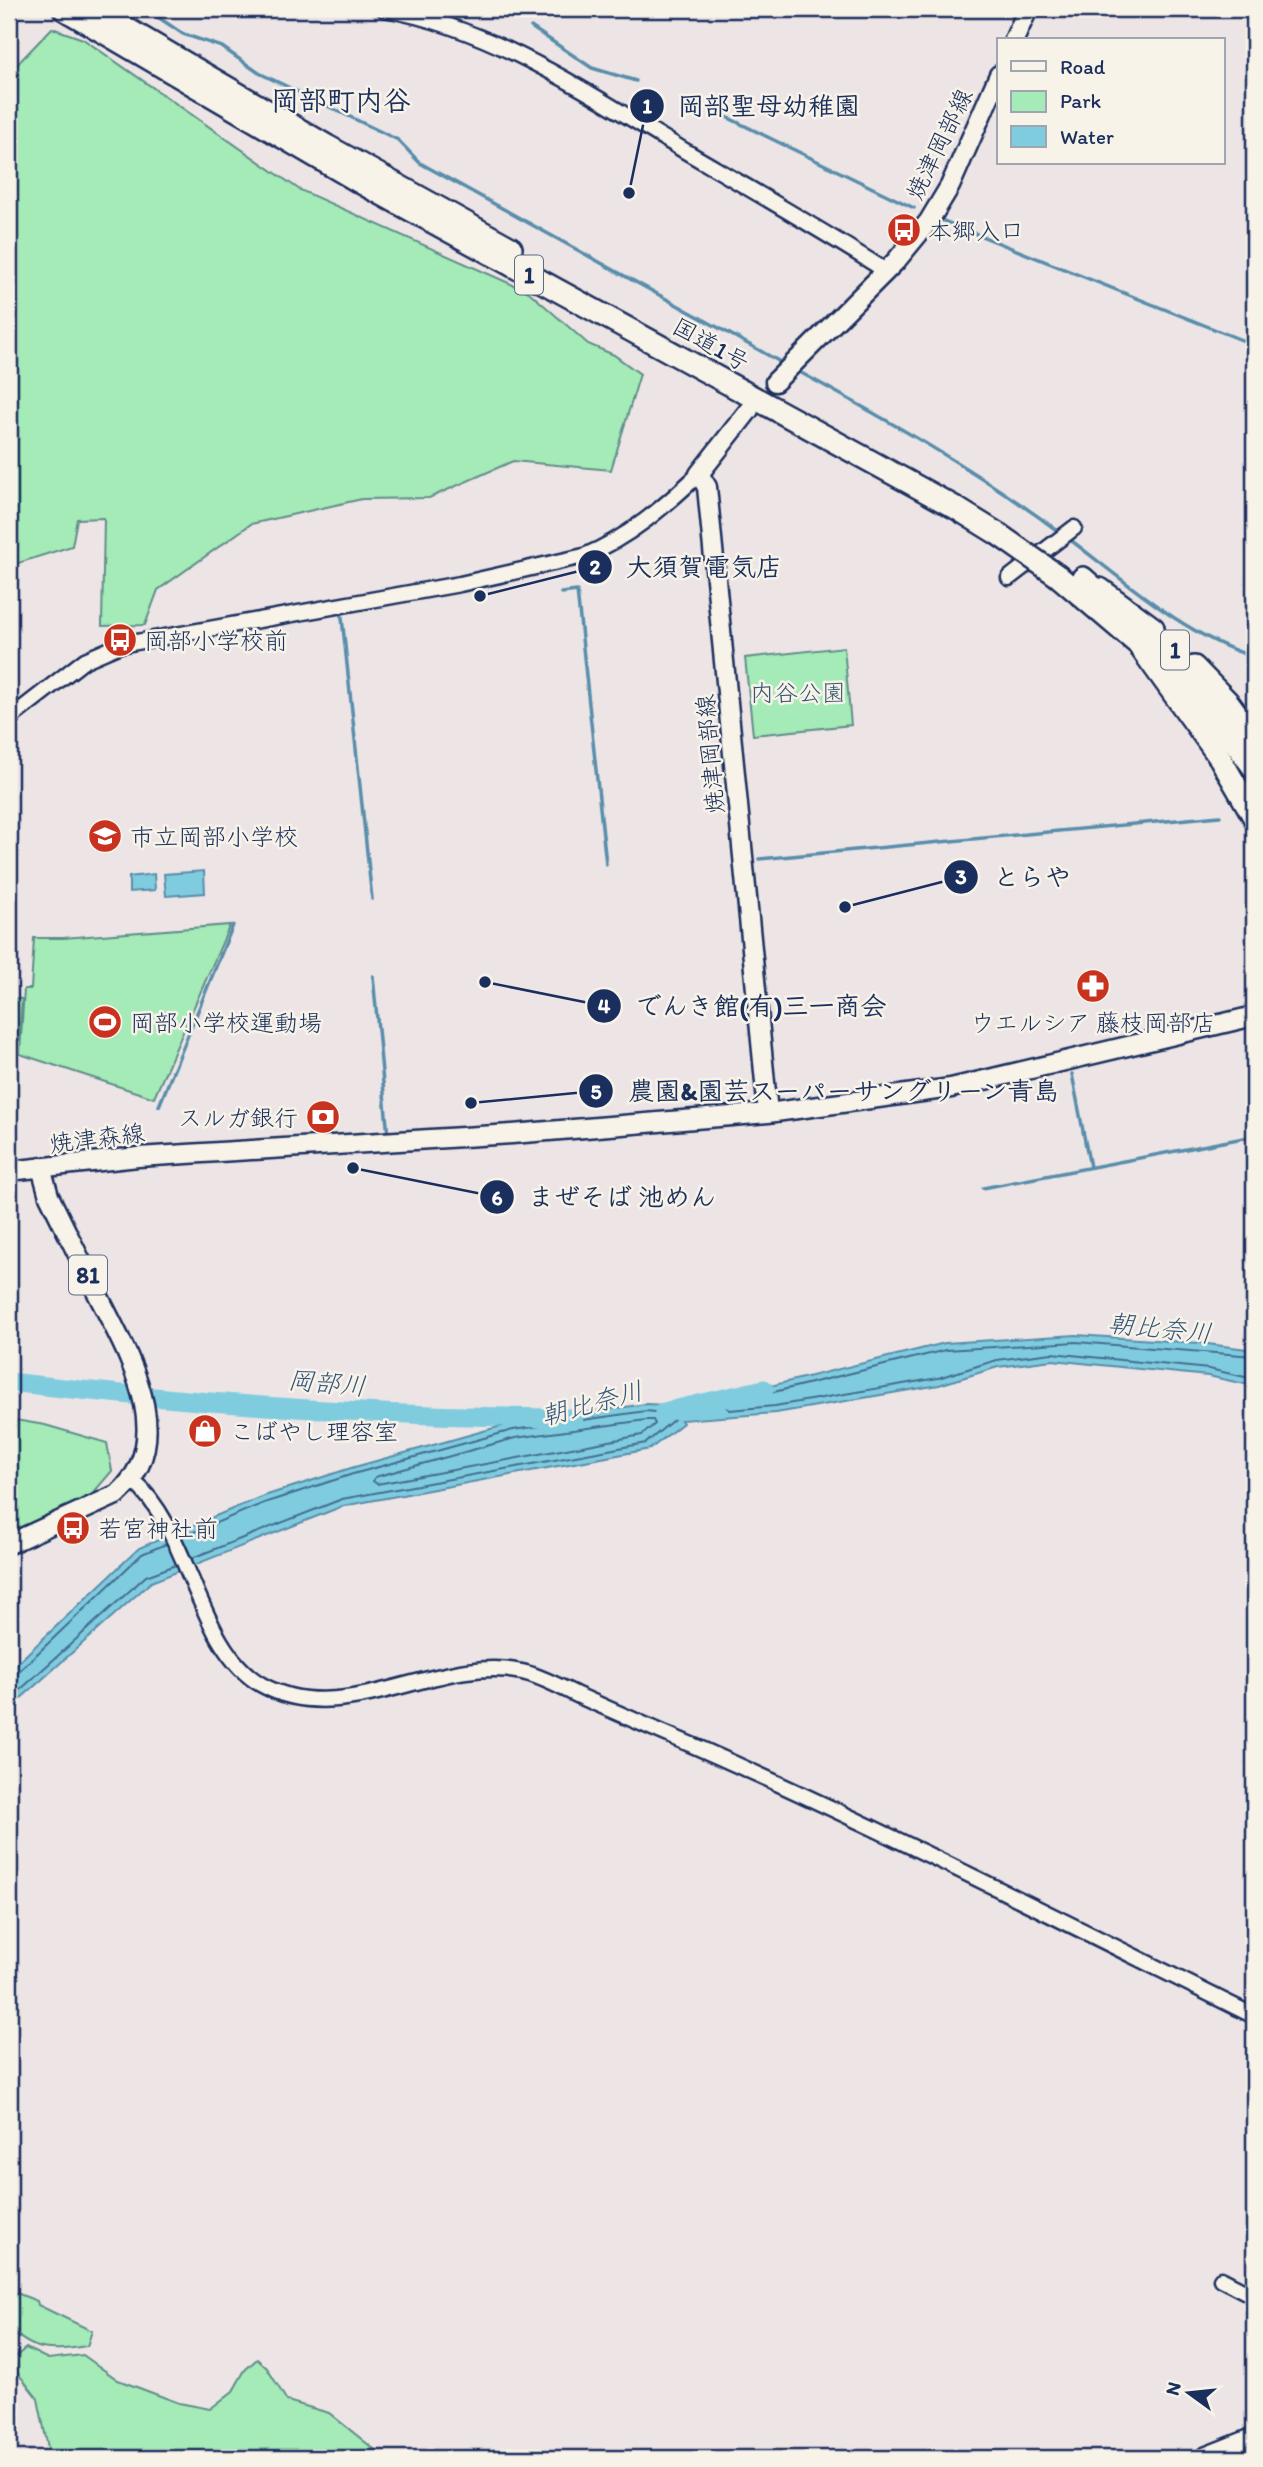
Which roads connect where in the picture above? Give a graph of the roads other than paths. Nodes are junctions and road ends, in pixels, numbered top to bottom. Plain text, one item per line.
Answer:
1 (64, 9) edge
2 (93, 9) edge
3 (384, 9) edge
4 (1028, 9) edge
5 (1015, 38) edge
6 (997, 79) edge
7 (886, 271) junction
8 (775, 382) dead end
9 (750, 410) dead end
10 (699, 474) junction
11 (1074, 528) dead end
12 (1002, 529) junction
13 (1069, 573) junction
14 (1009, 578) dead end
15 (1138, 644) junction
16 (9, 719) edge
17 (1254, 737) edge
18 (1254, 768) edge
19 (1254, 794) edge
20 (1254, 817) edge
21 (1254, 1016) edge
22 (768, 1113) junction
23 (41, 1167) junction
24 (9, 1171) edge
25 (133, 1481) junction
26 (9, 1544) edge
27 (1254, 2016) edge
28 (1220, 2280) dead end
29 (1254, 2296) edge
30 (1254, 2439) edge
31 (1206, 2458) edge

1 - 12 highway, 国道1号 / 1
2 - 12 highway, 国道1号 / 1
3 - 7 street
4 - 5 main road
6 - 7 main road, 焼津岡部線
7 - 8 main road, 焼津岡部線
9 - 10 main road
10 - 16 street
10 - 22 main road, 焼津岡部線
11 - 14 street
12 - 13 highway, 国道1号 / 1
13 - 15 highway, 国道1号 / 1
13 - 17 highway, 国道1号 / 1
13 - 18 highway, 1
15 - 19 highway, 1
15 - 20 highway, 国道1号 / 1
21 - 22 main road, 焼津森線
22 - 23 main road, 焼津森線
23 - 24 main road
23 - 25 main road, 焼津森線 / 81
25 - 26 main road
25 - 27 street
28 - 29 street
30 - 31 highway

